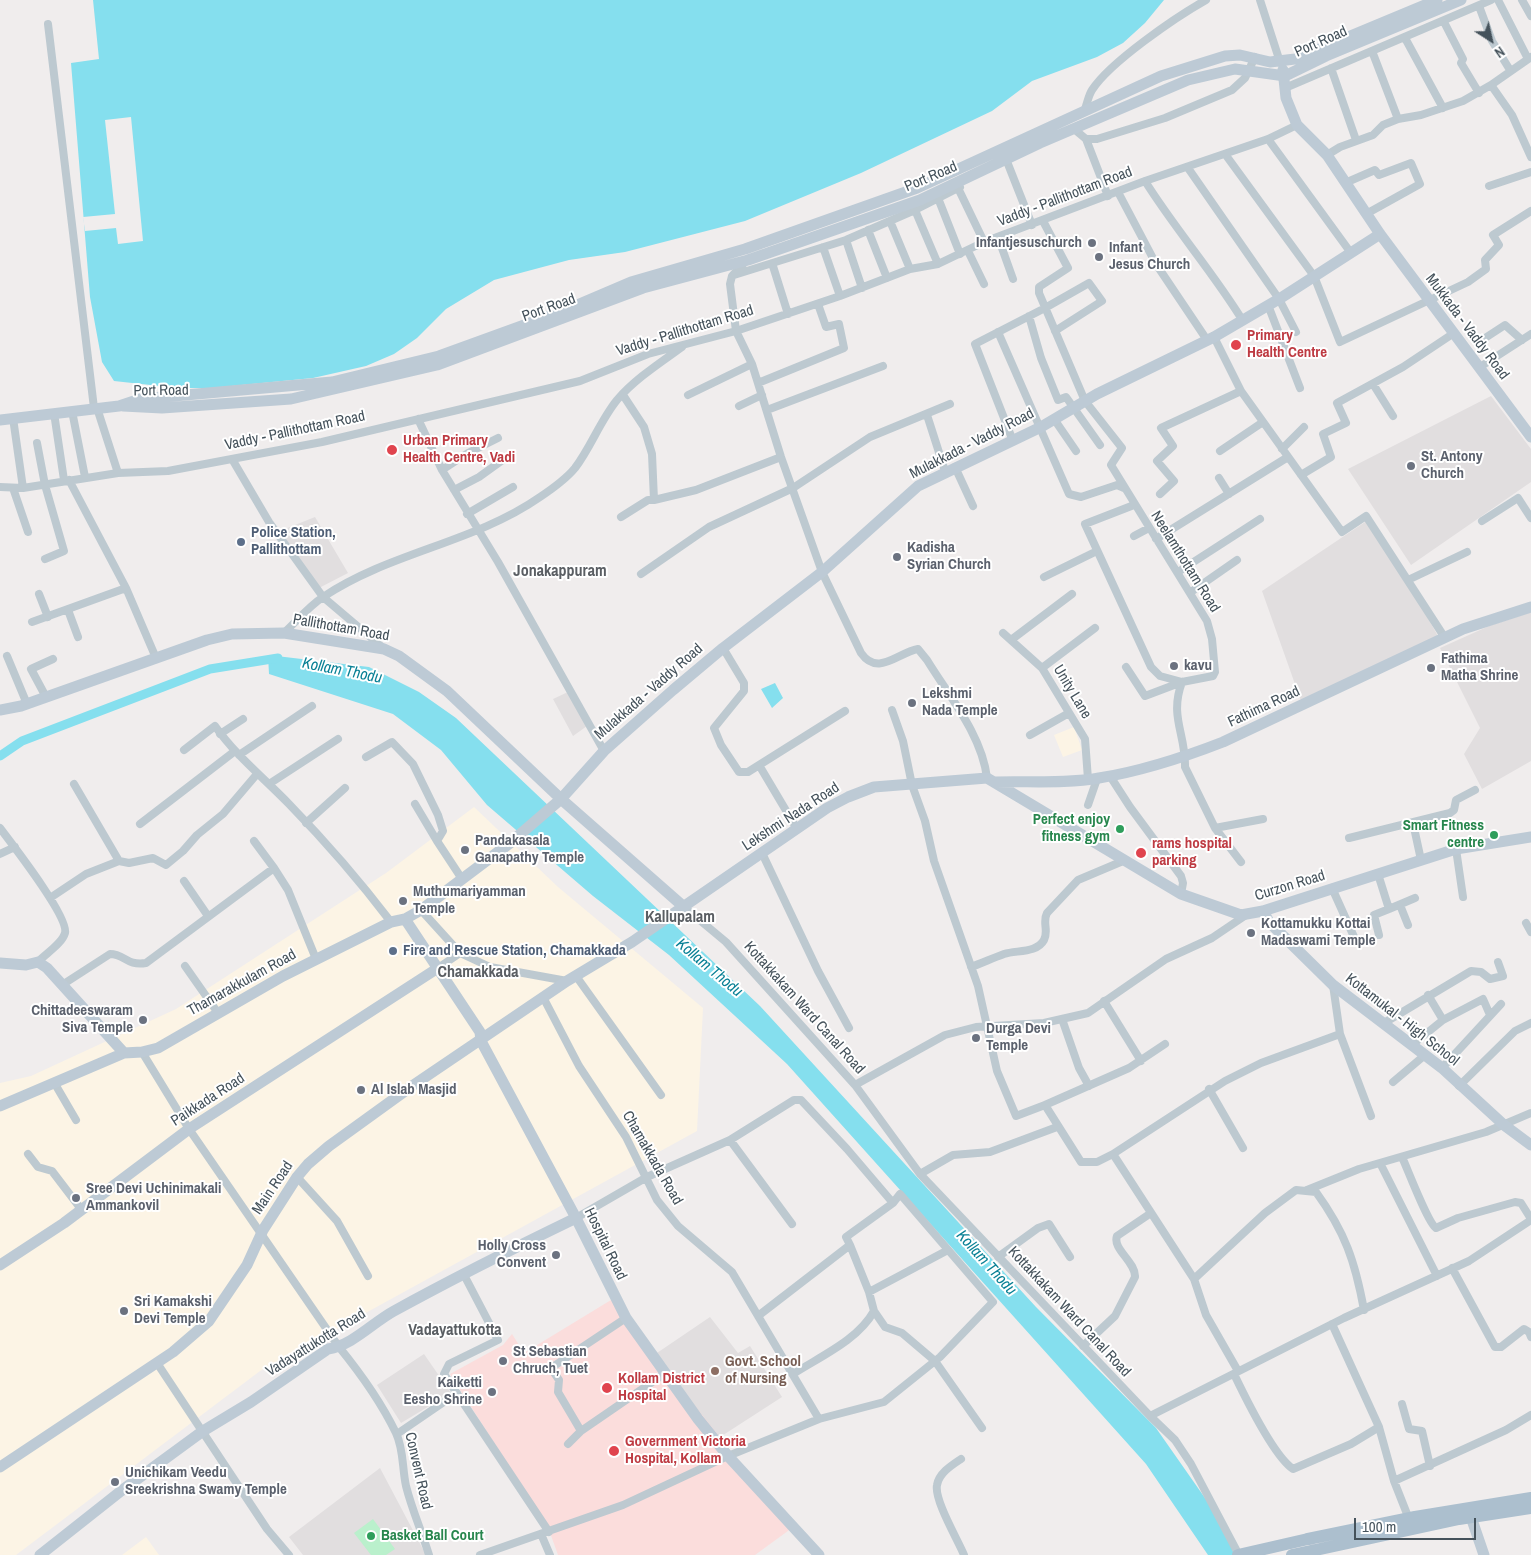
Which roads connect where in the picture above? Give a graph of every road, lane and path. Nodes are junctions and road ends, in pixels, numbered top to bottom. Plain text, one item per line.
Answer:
1 (1206, 0) edge
2 (1260, 0) edge
3 (1436, 0) edge
4 (1491, 0) edge
5 (1498, 0) edge
6 (1522, 0) edge
7 (1455, 1) edge
8 (1479, 6) junction
9 (1531, 16) edge
10 (1444, 22) junction
11 (48, 24) dead end
12 (1406, 38) junction
13 (1372, 51) junction
14 (1255, 57) junction
15 (1529, 58) edge
16 (1280, 62) junction
17 (1331, 68) junction
18 (1250, 70) junction
19 (1510, 70) junction
20 (1285, 76) junction
21 (1491, 85) junction
22 (1285, 88) junction
23 (1479, 93) junction
24 (1443, 108) junction
25 (1084, 112) junction
26 (1398, 119) junction
27 (1297, 126) junction
28 (1074, 129) junction
29 (1086, 139) junction
30 (1268, 139) junction
31 (1356, 140) junction
32 (1225, 154) junction
33 (1327, 155) junction
34 (1531, 157) edge
35 (1006, 159) junction
36 (989, 167) junction
37 (1188, 168) junction
38 (1531, 172) edge
39 (1146, 181) junction
40 (1345, 183) junction
41 (1490, 186) dead end
42 (958, 188) junction
43 (1118, 192) junction
44 (1108, 196) junction
45 (938, 198) junction
46 (915, 210) junction
47 (1531, 211) edge
48 (1366, 214) junction
49 (890, 221) junction
50 (1043, 221) junction
51 (1032, 225) junction
52 (868, 230) junction
53 (1380, 234) junction
54 (998, 237) junction
55 (846, 240) junction
56 (984, 242) junction
57 (823, 247) junction
58 (968, 251) junction
59 (1351, 253) junction
60 (746, 254) junction
61 (960, 254) junction
62 (772, 263) junction
63 (938, 264) junction
64 (910, 269) junction
65 (732, 276) junction
66 (1314, 276) junction
67 (887, 278) junction
68 (1013, 280) dead end
69 (984, 284) dead end
70 (862, 288) junction
71 (840, 296) junction
72 (1279, 299) junction
73 (1428, 300) junction
74 (818, 304) junction
75 (1268, 305) junction
76 (1045, 308) junction
77 (788, 314) junction
78 (1029, 316) junction
79 (1243, 321) junction
80 (736, 331) junction
81 (1055, 331) junction
82 (998, 332) junction
83 (1296, 332) dead end
84 (1454, 333) junction
85 (1531, 334) edge
86 (1211, 338) junction
87 (1482, 340) dead end
88 (1522, 340) junction
89 (686, 344) junction
90 (752, 364) junction
91 (882, 366) dead end
92 (1480, 367) junction
93 (758, 383) junction
94 (1372, 384) junction
95 (1300, 388) dead end
96 (1241, 391) junction
97 (623, 394) junction
98 (688, 395) dead end
99 (762, 396) junction
100 (1085, 401) junction
101 (950, 404) dead end
102 (739, 406) dead end
103 (96, 408) junction
104 (1074, 408) junction
105 (767, 410) junction
106 (72, 411) junction
107 (54, 413) junction
108 (927, 414) junction
109 (1393, 416) dead end
110 (14, 418) junction
111 (418, 419) junction
112 (1054, 419) junction
113 (0, 420) edge
114 (1263, 422) junction
115 (1041, 427) junction
116 (1304, 427) dead end
117 (1531, 437) edge
118 (498, 438) dead end
119 (1012, 441) junction
120 (37, 443) dead end
121 (1100, 445) dead end
122 (1282, 449) junction
123 (1076, 450) dead end
124 (1220, 451) dead end
125 (1288, 457) junction
126 (781, 458) junction
127 (232, 459) junction
128 (504, 459) dead end
129 (950, 469) junction
130 (442, 470) junction
131 (118, 473) junction
132 (1301, 475) junction
133 (85, 477) junction
134 (1219, 478) dead end
135 (66, 480) junction
136 (1, 484) edge
137 (45, 484) junction
138 (513, 487) dead end
139 (13, 488) junction
140 (23, 488) junction
141 (793, 488) junction
142 (1124, 488) junction
143 (454, 490) junction
144 (1160, 494) dead end
145 (1229, 494) junction
146 (654, 500) junction
147 (1134, 505) junction
148 (973, 506) dead end
149 (467, 514) junction
150 (621, 517) dead end
151 (1260, 518) dead end
152 (1531, 518) edge
153 (1482, 521) dead end
154 (1149, 528) junction
155 (479, 531) junction
156 (28, 532) dead end
157 (1134, 536) dead end
158 (1156, 539) junction
159 (1097, 551) junction
160 (1467, 552) dead end
161 (45, 559) dead end
162 (1237, 560) dead end
163 (822, 572) junction
164 (1178, 572) junction
165 (641, 574) dead end
166 (1044, 577) dead end
167 (1408, 580) junction
168 (126, 588) junction
169 (1191, 592) junction
170 (39, 594) dead end
171 (1072, 594) dead end
172 (323, 597) junction
173 (1531, 607) edge
174 (68, 610) junction
175 (48, 617) junction
176 (32, 622) dead end
177 (1095, 628) dead end
178 (284, 633) junction
179 (1003, 633) dead end
180 (78, 637) dead end
181 (1445, 638) junction
182 (1011, 640) junction
183 (723, 648) junction
184 (384, 649) junction
185 (7, 656) dead end
186 (156, 658) junction
187 (53, 659) dead end
188 (1126, 667) dead end
189 (1042, 668) junction
190 (1182, 682) junction
191 (46, 698) junction
192 (27, 704) junction
193 (312, 706) dead end
194 (0, 710) edge
195 (892, 710) dead end
196 (845, 711) dead end
197 (1069, 713) junction
198 (243, 719) dead end
199 (220, 734) junction
200 (1030, 735) dead end
201 (338, 739) dead end
202 (184, 750) dead end
203 (604, 751) junction
204 (237, 753) junction
205 (366, 757) dead end
206 (1185, 757) junction
207 (759, 765) junction
208 (257, 774) junction
209 (1110, 776) junction
210 (1093, 779) junction
211 (991, 780) junction
212 (74, 784) dead end
213 (269, 784) junction
214 (912, 785) junction
215 (345, 788) dead end
216 (1475, 790) dead end
217 (558, 801) junction
218 (415, 804) dead end
219 (1088, 805) dead end
220 (1263, 819) dead end
221 (306, 823) junction
222 (1413, 823) junction
223 (140, 824) dead end
224 (0, 828) edge
225 (1215, 828) junction
226 (797, 829) junction
227 (1531, 837) edge
228 (1349, 838) dead end
229 (254, 841) dead end
230 (437, 841) junction
231 (510, 843) joint
232 (15, 847) junction
233 (1456, 849) junction
234 (762, 853) junction
235 (0, 854) edge
236 (1421, 860) junction
237 (119, 861) junction
238 (1123, 861) junction
239 (1240, 862) dead end
240 (274, 868) junction
241 (1378, 874) junction
242 (462, 879) junction
243 (184, 881) dead end
244 (1332, 888) junction
245 (1181, 894) junction
246 (1463, 897) dead end
247 (50, 898) junction
248 (1416, 898) dead end
249 (1400, 905) junction
250 (1389, 909) junction
251 (421, 910) junction
252 (679, 910) junction
253 (1263, 911) junction
254 (1248, 914) junction
255 (208, 916) junction
256 (405, 919) junction
257 (391, 922) junction
258 (1526, 923) dead end
259 (1408, 925) dead end
260 (1531, 932) edge
261 (1379, 935) dead end
262 (1355, 939) dead end
263 (460, 953) junction
264 (316, 959) junction
265 (38, 962) junction
266 (1498, 962) dead end
267 (0, 963) edge
268 (184, 966) dead end
269 (971, 967) junction
270 (438, 968) junction
271 (572, 978) junction
272 (62, 985) junction
273 (1333, 985) junction
274 (1428, 995) junction
275 (543, 997) junction
276 (1104, 1001) junction
277 (1501, 1004) dead end
278 (218, 1013) junction
279 (1490, 1015) junction
280 (1062, 1019) junction
281 (1443, 1020) junction
282 (1384, 1023) junction
283 (1531, 1023) edge
284 (988, 1027) junction
285 (849, 1028) dead end
286 (1340, 1034) junction
287 (481, 1042) junction
288 (1165, 1044) dead end
289 (1412, 1045) junction
290 (142, 1052) junction
291 (124, 1053) junction
292 (1425, 1054) junction
293 (1141, 1061) junction
294 (1442, 1068) junction
295 (1393, 1082) dead end
296 (55, 1084) junction
297 (855, 1085) junction
298 (1089, 1086) junction
299 (1458, 1086) junction
300 (1209, 1089) junction
301 (661, 1095) dead end
302 (1045, 1105) junction
303 (0, 1106) edge
304 (1531, 1113) edge
305 (1371, 1116) dead end
306 (76, 1120) dead end
307 (1504, 1125) junction
308 (1057, 1127) junction
309 (189, 1129) junction
310 (730, 1140) junction
311 (1531, 1145) edge
312 (1243, 1148) dead end
313 (28, 1154) dead end
314 (1114, 1154) junction
315 (1402, 1157) junction
316 (1380, 1163) junction
317 (920, 1174) junction
318 (297, 1177) junction
319 (647, 1177) junction
320 (1307, 1190) junction
321 (893, 1203) junction
322 (81, 1209) junction
323 (1151, 1213) junction
324 (576, 1218) junction
325 (1531, 1219) edge
326 (792, 1224) dead end
327 (261, 1234) junction
328 (850, 1245) junction
329 (948, 1250) junction
330 (1070, 1257) dead end
331 (999, 1260) junction
332 (1, 1263) edge
333 (1452, 1268) junction
334 (463, 1272) junction
335 (368, 1276) dead end
336 (1437, 1276) junction
337 (1194, 1279) junction
338 (870, 1292) junction
339 (1364, 1310) junction
340 (874, 1311) junction
341 (758, 1316) junction
342 (626, 1318) junction
343 (1332, 1324) junction
344 (1531, 1337) edge
345 (1084, 1346) junction
346 (340, 1347) junction
347 (935, 1361) junction
348 (157, 1363) junction
349 (1236, 1372) junction
350 (664, 1374) junction
351 (793, 1374) junction
352 (457, 1394) junction
353 (1402, 1404) dead end
354 (1150, 1416) junction
355 (1531, 1416) edge
356 (819, 1419) junction
357 (1379, 1427) junction
358 (982, 1428) dead end
359 (203, 1431) junction
360 (581, 1431) junction
361 (397, 1434) junction
362 (568, 1444) dead end
363 (728, 1456) junction
364 (961, 1459) dead end
365 (1430, 1466) junction
366 (0, 1467) edge
367 (1394, 1481) junction
368 (1531, 1498) edge
369 (1531, 1508) edge
370 (1471, 1513) junction
371 (1409, 1519) junction
372 (545, 1533) junction
373 (1309, 1545) junction
374 (1336, 1551) edge
375 (41, 1555) edge
376 (289, 1555) edge
377 (429, 1555) edge
378 (480, 1555) edge
379 (550, 1555) edge
380 (819, 1555) edge
381 (964, 1555) edge
382 (1239, 1555) edge
383 (1292, 1555) edge
384 (1484, 1555) edge

1 - 25 street
2 - 16 street
3 - 16 street, Port Road
4 - 8 street
5 - 15 street
6 - 9 street
7 - 20 street, Port Road
8 - 10 street
8 - 19 street
10 - 12 street
10 - 23 street
11 - 103 street
12 - 13 street
12 - 24 street
13 - 17 street
13 - 26 street
14 - 16 street, Port Road
14 - 18 street
14 - 25 street, Port Road
15 - 19 street
16 - 20 street
17 - 22 street
17 - 31 street
18 - 20 street, Port Road
18 - 28 street, Port Road
18 - 29 street
19 - 21 street
20 - 22 street
21 - 23 street
21 - 34 street
22 - 27 street
23 - 24 street
24 - 26 street
25 - 60 street, Port Road
26 - 31 street
27 - 30 street, Vaddy - Pallithottam Road
27 - 33 street, Mukkada - Vaddy Road
28 - 29 street
28 - 35 street, Port Road
29 - 44 street
30 - 32 street, Vaddy - Pallithottam Road
30 - 59 street
31 - 33 street
32 - 37 street, Vaddy - Pallithottam Road
32 - 66 street
33 - 40 street, Mukkada - Vaddy Road
35 - 36 street, Port Road
35 - 51 street
36 - 42 street
36 - 60 street, Port Road
37 - 39 street, Vaddy - Pallithottam Road
37 - 72 street
38 - 41 street
39 - 43 street, Vaddy - Pallithottam Road
39 - 79 street
40 - 48 street, Mukkada - Vaddy Road
40 - 48 street
42 - 45 street
42 - 56 street
43 - 44 street, Vaddy - Pallithottam Road
43 - 86 street
44 - 50 street, Vaddy - Pallithottam Road
45 - 46 street
45 - 61 street
46 - 49 street
46 - 63 street
47 - 73 street
48 - 53 street, Mukkada - Vaddy Road
49 - 52 street
49 - 64 street
50 - 51 street, Vaddy - Pallithottam Road
50 - 76 street
51 - 54 street, Vaddy - Pallithottam Road
52 - 55 street
52 - 67 street
53 - 59 street, Mulakkada - Vaddy Road
53 - 73 street, Mukkada - Vaddy Road
54 - 56 street, Vaddy - Pallithottam Road
54 - 68 street
55 - 57 street
55 - 70 street
56 - 58 street, Vaddy - Pallithottam Road
57 - 62 street
57 - 71 street
58 - 61 street, Vaddy - Pallithottam Road
58 - 69 street
59 - 66 street, Mulakkada - Vaddy Road
60 - 65 street
60 - 103 street, Port Road
61 - 63 street, Vaddy - Pallithottam Road
62 - 65 street
62 - 77 street
63 - 64 street, Vaddy - Pallithottam Road
64 - 67 street, Vaddy - Pallithottam Road
65 - 80 street
66 - 72 street, Mulakkada - Vaddy Road
66 - 73 street
67 - 70 street, Vaddy - Pallithottam Road
70 - 71 street, Vaddy - Pallithottam Road
71 - 74 street, Vaddy - Pallithottam Road
72 - 75 street, Mulakkada - Vaddy Road
72 - 83 street
73 - 84 street, Mukkada - Vaddy Road
74 - 77 street, Vaddy - Pallithottam Road
74 - 93 street
75 - 79 street, Mulakkada - Vaddy Road
75 - 95 street
76 - 78 street
76 - 81 street
76 - 81 street
77 - 80 street, Vaddy - Pallithottam Road
78 - 82 street
78 - 104 street
79 - 86 street, Mulakkada - Vaddy Road
80 - 89 street, Vaddy - Pallithottam Road
80 - 90 street
81 - 100 street
82 - 115 street
82 - 119 street
84 - 92 street, Mukkada - Vaddy Road
84 - 94 street
85 - 88 street
86 - 96 street
86 - 100 street, Mulakkada - Vaddy Road
87 - 88 street
88 - 92 street
89 - 97 street
89 - 111 street, Vaddy - Pallithottam Road
90 - 93 street
90 - 98 street
91 - 105 street
92 - 117 street, Mukkada - Vaddy Road
93 - 99 street
94 - 109 street
94 - 132 street
96 - 114 street
96 - 144 street
97 - 146 street
97 - 155 street
99 - 102 street
99 - 105 street
100 - 104 street, Mulakkada - Vaddy Road
100 - 142 street, Neelamthottam Road
101 - 108 street
103 - 106 street, Port Road
103 - 131 street
104 - 112 street, Mulakkada - Vaddy Road
104 - 121 street
105 - 126 street
106 - 107 street, Port Road
106 - 133 street
107 - 110 street, Port Road
107 - 135 street
108 - 129 street
108 - 141 street
110 - 113 street, Port Road
110 - 140 street
111 - 127 street, Vaddy - Pallithottam Road
111 - 130 street
112 - 115 street, Mulakkada - Vaddy Road
112 - 123 street
114 - 122 street
114 - 124 street
115 - 119 street, Mulakkada - Vaddy Road
115 - 142 street
116 - 122 street
118 - 130 street
119 - 129 street, Mulakkada - Vaddy Road
120 - 137 street
122 - 125 street
125 - 132 street
125 - 145 street
126 - 141 street
126 - 146 street
127 - 131 street, Vaddy - Pallithottam Road
127 - 172 street
128 - 143 street
129 - 148 street
129 - 163 street, Mulakkada - Vaddy Road
130 - 143 street
131 - 133 street, Vaddy - Pallithottam Road
132 - 167 street
133 - 135 street, Vaddy - Pallithottam Road
134 - 145 street
135 - 137 street, Vaddy - Pallithottam Road
135 - 168 street
136 - 139 street, Vaddy - Pallithottam Road
137 - 140 street, Vaddy - Pallithottam Road
137 - 161 street
138 - 149 street
139 - 140 street, Vaddy - Pallithottam Road
139 - 156 street
141 - 163 street
141 - 165 street
142 - 147 street, Neelamthottam Road
143 - 149 street
145 - 158 street
146 - 150 street
147 - 154 street, Neelamthottam Road
147 - 159 street
149 - 155 street
151 - 164 street
152 - 153 street
154 - 157 street
154 - 158 street, Neelamthottam Road
155 - 172 street
155 - 203 street
158 - 164 street, Neelamthottam Road
159 - 166 street
159 - 190 street
160 - 167 street
162 - 169 street
163 - 183 street, Mulakkada - Vaddy Road
163 - 211 street
164 - 169 street, Neelamthottam Road
167 - 181 street
168 - 174 street
168 - 186 street
169 - 190 street, Neelamthottam Road
170 - 175 street
171 - 182 street
172 - 178 street
172 - 184 street
173 - 181 street, Fathima Road
174 - 175 street
174 - 180 street
175 - 176 street
177 - 189 street
178 - 184 street, Pallithottam Road
178 - 186 street, Pallithottam Road
179 - 182 street, Unity Lane
181 - 206 street, Fathima Road
182 - 189 street, Unity Lane
183 - 203 street, Mulakkada - Vaddy Road
183 - 207 street
184 - 217 street, Pallithottam Road
185 - 192 street
186 - 191 street, Pallithottam Road
187 - 191 street
188 - 190 street
189 - 197 street, Unity Lane
190 - 206 street
191 - 192 street, Pallithottam Road
192 - 194 street, Pallithottam Road
193 - 204 street
195 - 214 street
196 - 207 street
197 - 200 street
197 - 210 street, Unity Lane
198 - 199 street
199 - 202 street
199 - 204 street
201 - 213 street
203 - 217 street, Mulakkada - Vaddy Road
204 - 208 street
204 - 223 street
205 - 230 street
206 - 209 street, Fathima Road
206 - 225 street
207 - 226 street
208 - 213 street
208 - 237 street
209 - 210 street, Fathima Road
209 - 245 street
210 - 211 street, Fathima Road
210 - 219 street
211 - 214 street, Lekshmi Nada Road
211 - 238 street, Curzon Road
212 - 237 street
213 - 221 street
214 - 226 street, Lekshmi Nada Road
214 - 269 street
215 - 221 street
216 - 222 street
217 - 231 street, Mulakkada - Vaddy Road
217 - 252 street, Pallithottam Road
218 - 230 street
220 - 225 street
221 - 257 street
222 - 228 street
222 - 236 street
224 - 232 street
225 - 239 street
226 - 234 street, Lekshmi Nada Road
227 - 233 street, Curzon Road
229 - 240 street
230 - 242 street
231 - 242 street, Thamarakkulam Road
232 - 235 street
232 - 247 street
233 - 236 street, Curzon Road
233 - 246 street
234 - 252 street, Lekshmi Nada Road
234 - 285 street
236 - 241 street, Curzon Road
237 - 247 street
238 - 245 street, Curzon Road
238 - 269 street
240 - 255 street
240 - 264 street
241 - 244 street, Curzon Road
241 - 250 street
242 - 251 street, Thamarakkulam Road
243 - 255 street
244 - 253 street, Curzon Road
244 - 262 street
245 - 254 street, Curzon Road
247 - 265 street
248 - 249 street
249 - 250 street
249 - 259 street
250 - 261 street
251 - 256 street, Thamarakkulam Road
251 - 263 street
252 - 271 street, Main Road
252 - 297 street, Kottakkakam Ward Canal Road
253 - 254 street, Curzon Road
253 - 273 street, Kottamukal - High School
254 - 276 street
255 - 272 street
256 - 257 street, Thamarakkulam Road
256 - 270 street, Hospital Road
257 - 264 street, Thamarakkulam Road
258 - 260 street
263 - 270 street
263 - 271 street
264 - 278 street, Thamarakkulam Road
265 - 267 street
265 - 272 street
266 - 274 street
268 - 278 street
269 - 284 street
270 - 287 street, Hospital Road
270 - 309 street, Paikkada Road
271 - 275 street, Main Road
271 - 301 street
272 - 291 street
273 - 282 street, Kottamukal - High School
273 - 286 street
274 - 281 street
274 - 282 street
275 - 287 street, Main Road
275 - 319 street, Chamakkada Road
276 - 280 street
276 - 293 street
277 - 279 street
278 - 290 street, Thamarakkulam Road
279 - 281 street
279 - 294 street
280 - 284 street
280 - 298 street
281 - 289 street
282 - 289 street, Kottamukal - High School
283 - 299 street
284 - 297 street
284 - 302 street
286 - 300 street
286 - 305 street
287 - 318 street, Main Road
287 - 324 street, Hospital Road
288 - 293 street
289 - 292 street, Kottamukal - High School
290 - 291 street, Thamarakkulam Road
290 - 309 street, Convent Road
291 - 296 street
292 - 294 street, Kottamukal - High School
292 - 295 street
293 - 298 street
294 - 299 street, Kottamukal - High School
296 - 303 street
296 - 306 street
297 - 317 street, Kottakkakam Ward Canal Road
298 - 302 street
299 - 307 street, Kottamukal - High School
300 - 312 street
300 - 314 street
302 - 308 street
304 - 307 street
307 - 311 street, Kottamukal - High School
307 - 315 street
308 - 314 street
308 - 317 street
309 - 322 street, Paikkada Road
309 - 327 street, Convent Road
310 - 319 street
310 - 321 street
310 - 326 street
313 - 322 street
314 - 323 street
315 - 316 street
315 - 325 street
316 - 320 street
316 - 336 street
317 - 331 street, Kottakkakam Ward Canal Road
318 - 327 street, Main Road
318 - 335 street
319 - 324 street
319 - 341 street, Chamakkada Road
320 - 337 street
320 - 339 street
321 - 328 street
321 - 329 street
322 - 332 street, Paikkada Road
323 - 337 street
323 - 345 street
324 - 334 street, Vadayattukotta Road
324 - 342 street, Hospital Road
325 - 333 street
327 - 346 street, Convent Road
327 - 348 street, Main Road
328 - 338 street
328 - 341 street
329 - 338 street
329 - 347 street
330 - 331 street
331 - 345 street, Kottakkakam Ward Canal Road
333 - 336 street
333 - 344 street
334 - 346 street, Vadayattukotta Road
334 - 352 street
336 - 339 street
337 - 349 street
338 - 340 street
339 - 343 street
340 - 347 street
340 - 351 street
341 - 351 street, Chamakkada Road
342 - 350 street, Hospital Road
342 - 360 street
343 - 349 street
343 - 357 street
345 - 354 street, Kottakkakam Ward Canal Road
346 - 359 street, Vadayattukotta Road
346 - 361 street, Convent Road
347 - 356 street
347 - 358 street
348 - 359 street
348 - 366 street, Main Road
349 - 354 street
349 - 357 street
350 - 360 street
350 - 363 street, Hospital Road
351 - 356 street, Chamakkada Road
352 - 361 street
352 - 372 street
353 - 365 street
354 - 382 street, Kottakkakam Ward Canal Road
355 - 365 street
356 - 363 street
357 - 367 street
359 - 375 street, Vadayattukotta Road
359 - 376 street
360 - 362 street
361 - 377 street, Convent Road
363 - 372 street
363 - 380 street, Hospital Road
364 - 381 street
365 - 367 street
367 - 371 street
368 - 370 main road
369 - 370 main road
370 - 371 main road
370 - 374 main road
370 - 384 street
371 - 373 main road
372 - 378 street
372 - 379 street
373 - 374 main road
373 - 382 main road, bridge
373 - 383 main road

